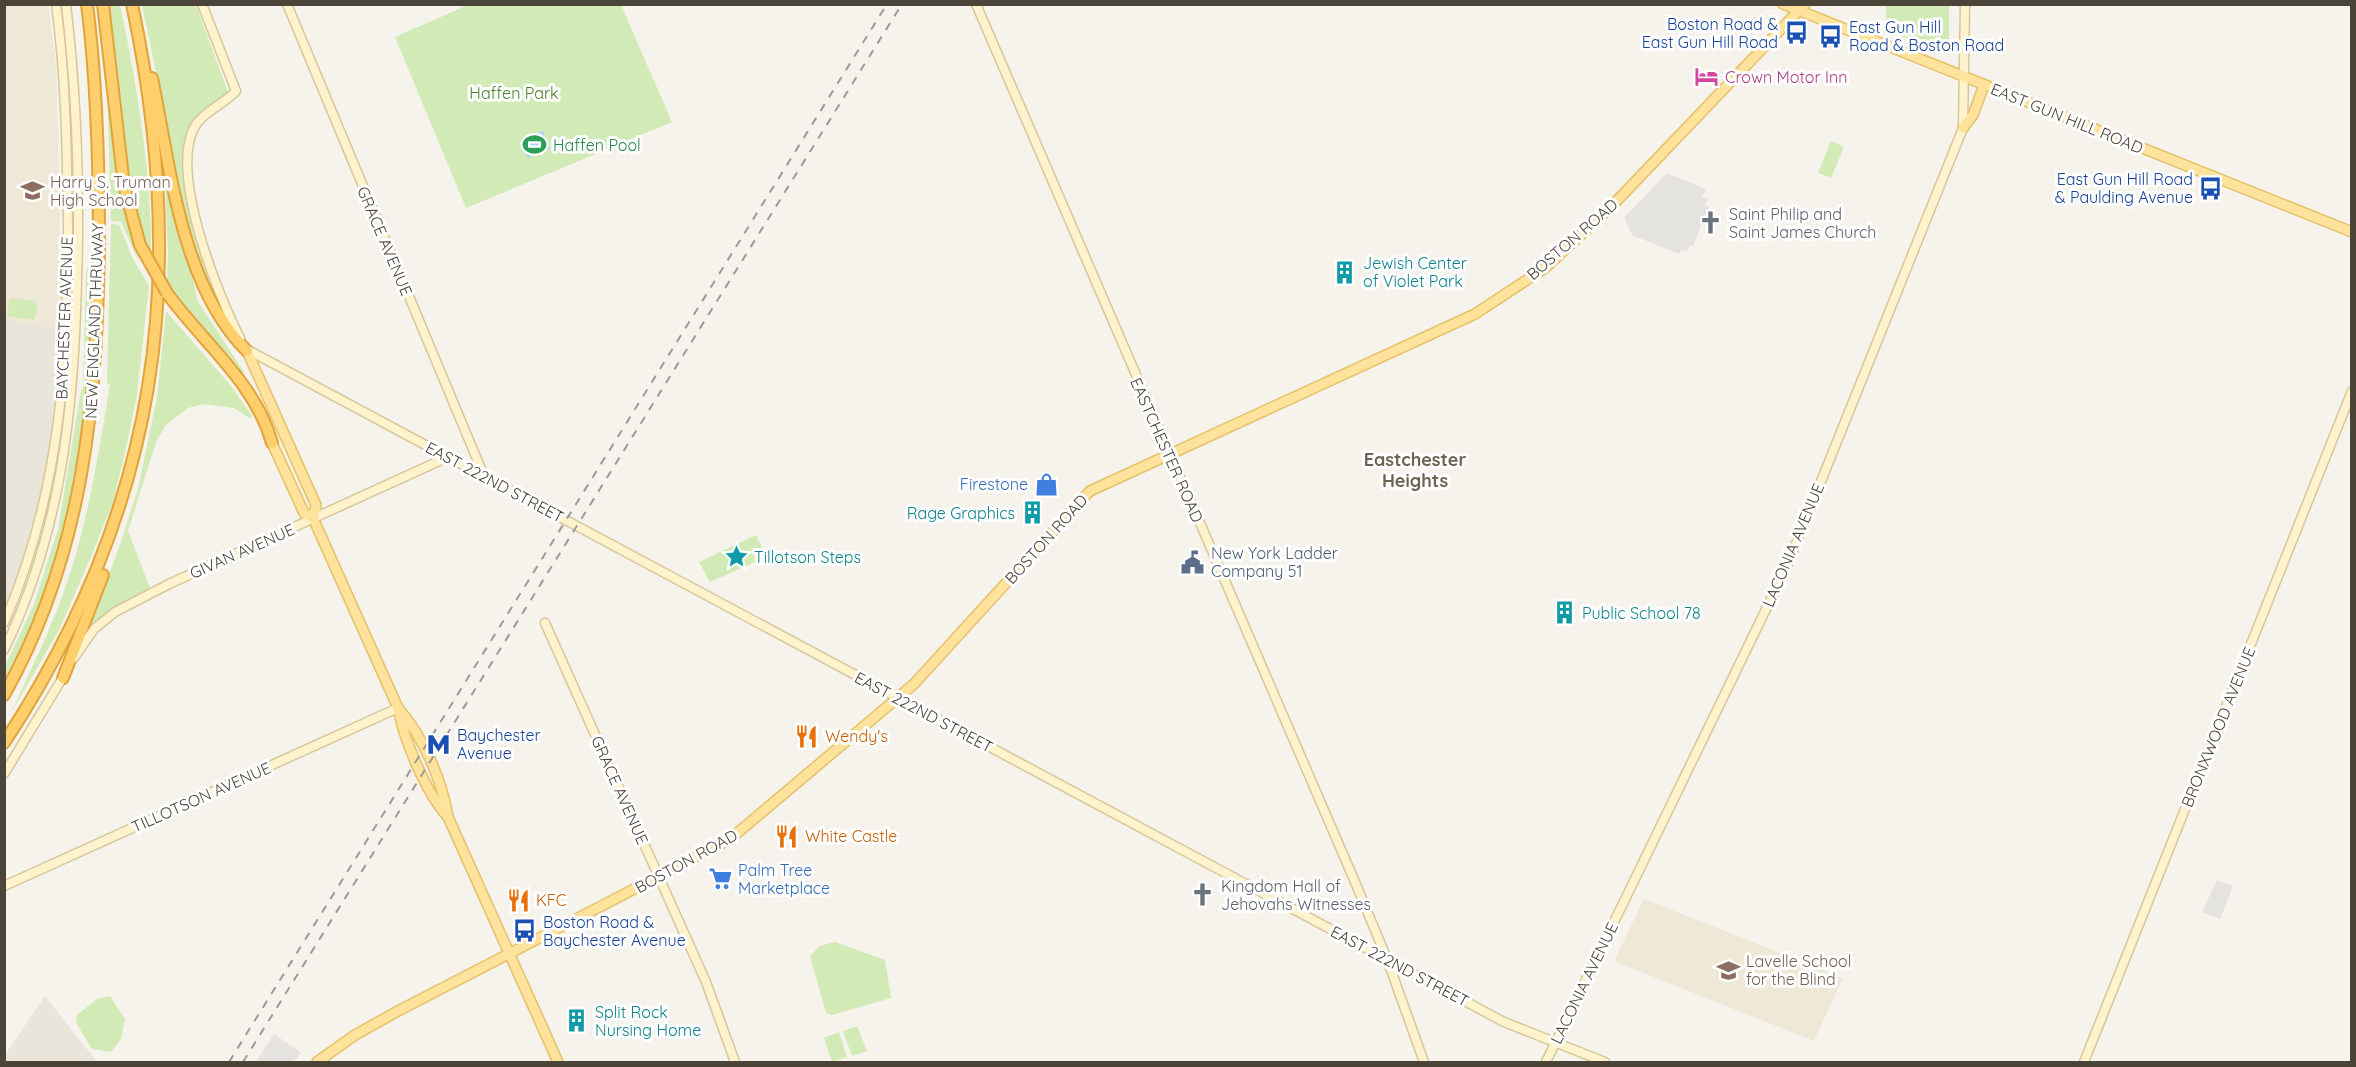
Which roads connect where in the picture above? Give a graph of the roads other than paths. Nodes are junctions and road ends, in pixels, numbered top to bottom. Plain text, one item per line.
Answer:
1 (56, 4) edge
2 (66, 4) edge
3 (86, 4) edge
4 (103, 4) edge
5 (202, 4) edge
6 (287, 4) edge
7 (976, 4) edge
8 (1783, 4) edge
9 (1965, 4) edge
10 (132, 7) edge
11 (1802, 8) edge
12 (1965, 78) junction
13 (1984, 85) junction
14 (1963, 128) junction
15 (2352, 232) edge
16 (247, 351) junction
17 (2352, 391) edge
18 (272, 443) joint
19 (1169, 453) junction
20 (448, 457) junction
21 (484, 476) junction
22 (121, 506) junction
23 (313, 518) junction
24 (4, 623) edge
25 (545, 623) dead end
26 (4, 650) edge
27 (63, 678) junction
28 (4, 695) edge
29 (899, 698) junction
30 (398, 708) junction
31 (4, 743) edge
32 (4, 774) edge
33 (659, 877) junction
34 (4, 886) edge
35 (508, 954) junction
36 (1387, 958) junction
37 (1555, 1043) junction
38 (734, 1060) edge
39 (317, 1062) edge
40 (558, 1062) edge
41 (1424, 1062) edge
42 (1546, 1062) edge
43 (1605, 1062) edge
44 (2084, 1062) edge

1 - 24 street, BAYCHESTER AVENUE
2 - 26 street, BAYCHESTER AVENUE
3 - 28 highway, NEW ENGLAND THRUWAY
4 - 18 highway, bridge
5 - 16 street
6 - 21 street, GRACE AVENUE
7 - 19 street, EASTCHESTER ROAD
8 - 11 main road, EAST GUN HILL ROAD
9 - 12 street, LACONIA AVENUE
10 - 16 highway
10 - 22 highway
11 - 12 main road, EAST GUN HILL ROAD
11 - 19 main road, BOSTON ROAD
12 - 13 main road, EAST GUN HILL ROAD
12 - 14 street, LACONIA AVENUE
13 - 14 main road
13 - 15 main road, EAST GUN HILL ROAD
14 - 37 street, LACONIA AVENUE
16 - 20 street, EAST 222ND STREET
16 - 23 main road
17 - 44 street, BRONXWOOD AVENUE
18 - 23 main road
19 - 29 main road, BOSTON ROAD
19 - 36 street, EASTCHESTER ROAD
20 - 21 street, EAST 222ND STREET
20 - 23 street, GIVAN AVENUE
21 - 29 street, EAST 222ND STREET
22 - 27 highway
22 - 31 highway
23 - 27 street, GIVAN AVENUE
23 - 30 main road
25 - 33 street, GRACE AVENUE
27 - 32 street
29 - 33 main road, BOSTON ROAD
29 - 36 street, EAST 222ND STREET
30 - 34 street, TILLOTSON AVENUE
30 - 35 main road
33 - 35 main road, BOSTON ROAD
33 - 38 street, GRACE AVENUE
35 - 39 main road, BOSTON ROAD
35 - 40 main road
36 - 37 street, EAST 222ND STREET
36 - 41 street, EASTCHESTER ROAD
37 - 42 street, LACONIA AVENUE
37 - 43 street, EAST 222ND STREET

